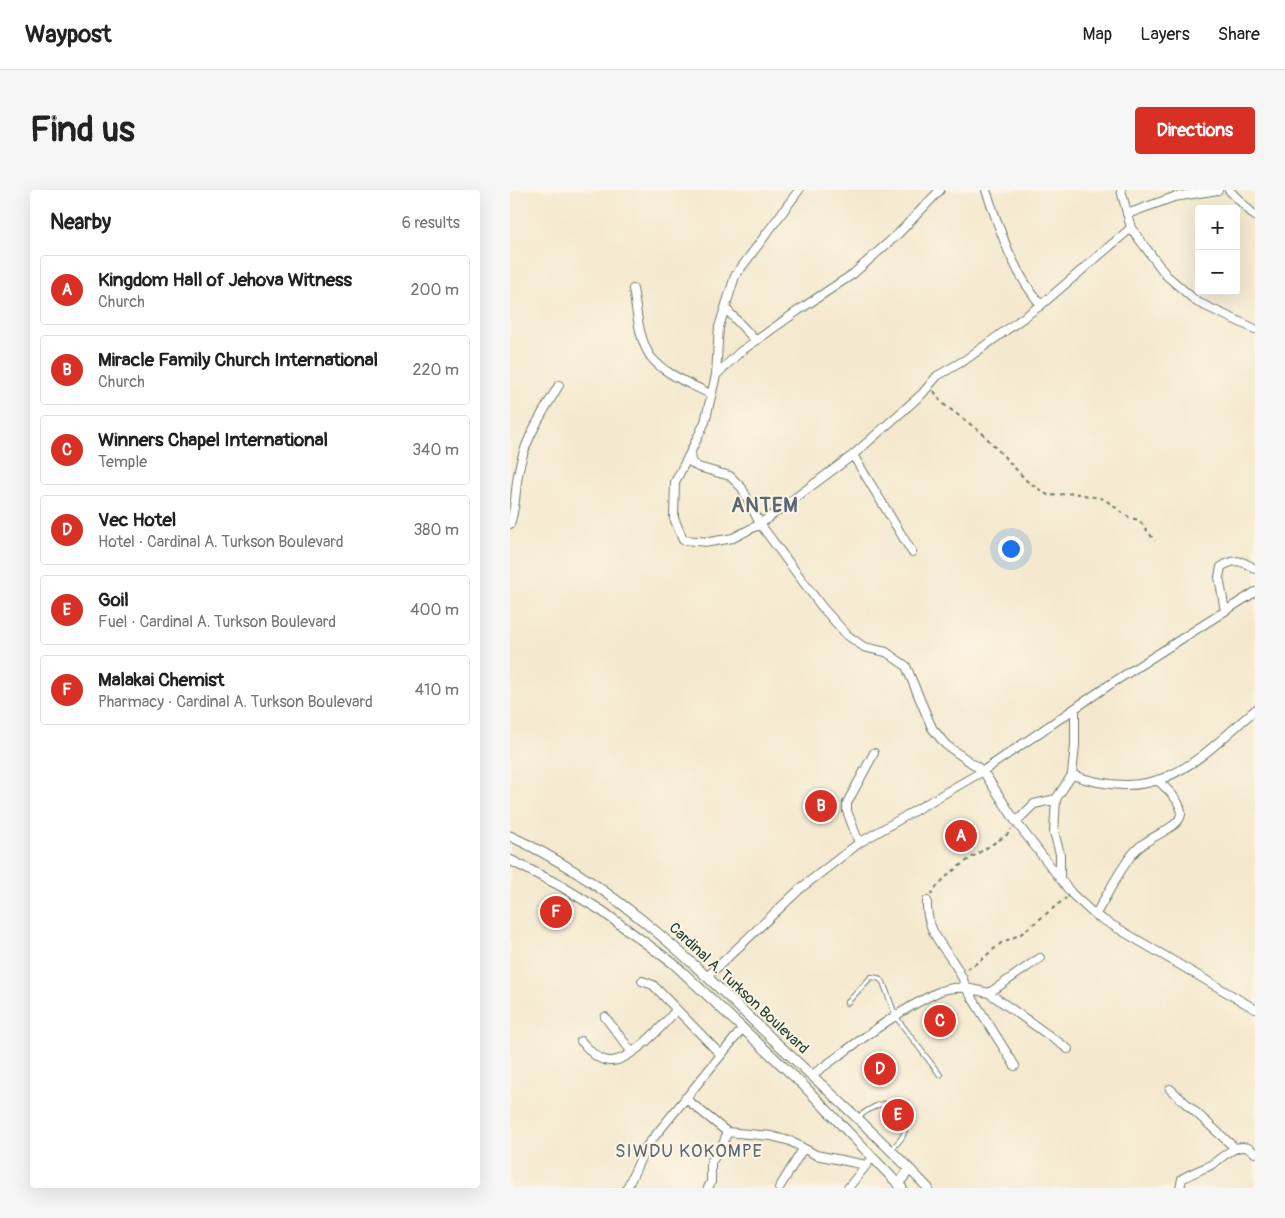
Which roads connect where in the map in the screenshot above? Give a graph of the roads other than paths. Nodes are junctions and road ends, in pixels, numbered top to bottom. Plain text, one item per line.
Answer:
1 (799, 190) edge
2 (940, 190) edge
3 (986, 190) edge
4 (1121, 190) edge
5 (1218, 190) edge
6 (1229, 190) edge
7 (1127, 214) junction
8 (1255, 216) edge
9 (1131, 228) junction
10 (633, 289) dead end
11 (1041, 305) junction
12 (726, 309) junction
13 (1255, 329) edge
14 (756, 341) junction
15 (716, 375) junction
16 (559, 385) dead end
17 (710, 394) junction
18 (690, 453) junction
19 (853, 456) junction
20 (510, 524) edge
21 (760, 524) junction
22 (912, 552) dead end
23 (1255, 569) edge
24 (1255, 592) edge
25 (1226, 611) junction
26 (1075, 709) junction
27 (1255, 710) edge
28 (874, 753) dead end
29 (982, 771) junction
30 (1072, 775) junction
31 (1157, 780) junction
32 (1056, 799) junction
33 (1016, 822) junction
34 (510, 836) edge
35 (859, 844) junction
36 (510, 860) edge
37 (1060, 879) junction
38 (927, 901) road end
39 (1095, 915) junction
40 (1040, 958) dead end
41 (708, 976) junction
42 (642, 981) dead end
43 (966, 988) junction
44 (988, 993) junction
45 (847, 1003) dead end
46 (1255, 1008) edge
47 (676, 1010) junction
48 (744, 1010) junction
49 (605, 1017) dead end
50 (896, 1017) junction
51 (734, 1019) junction
52 (743, 1028) junction
53 (581, 1041) dead end
54 (1068, 1049) dead end
55 (632, 1051) junction
56 (721, 1054) junction
57 (1015, 1066) dead end
58 (812, 1075) junction
59 (940, 1075) dead end
60 (1170, 1089) dead end
61 (685, 1098) junction
62 (896, 1108) dead end
63 (856, 1118) junction
64 (904, 1119) dead end
65 (727, 1132) junction
66 (1235, 1148) junction
67 (802, 1149) junction
68 (890, 1150) junction
69 (1255, 1153) edge
70 (870, 1162) junction
71 (910, 1169) junction
72 (900, 1186) edge
73 (627, 1188) edge
74 (708, 1188) edge
75 (779, 1188) edge
76 (848, 1188) edge
77 (928, 1188) edge
78 (1180, 1188) edge

1 - 12 street
2 - 14 street
3 - 11 street
4 - 7 street
5 - 7 street
6 - 8 street
7 - 9 street
9 - 11 street
9 - 13 street
10 - 17 street
11 - 19 street
12 - 14 street
12 - 15 street
14 - 15 street
15 - 17 street
16 - 20 street
17 - 18 street
18 - 21 street
18 - 21 street
19 - 21 street
19 - 22 street
21 - 29 street
23 - 25 street
24 - 25 street
25 - 26 street
26 - 29 street
26 - 30 street
27 - 31 street
28 - 35 street
29 - 33 street
29 - 35 street
30 - 31 street
30 - 32 street
31 - 39 street
32 - 33 street
32 - 37 street
33 - 37 street
34 - 41 street, Cardinal A. Turkson Boulevard
35 - 41 street
36 - 51 street, Cardinal A. Turkson Boulevard
37 - 39 street
38 - 43 street
39 - 46 street
40 - 44 street
41 - 48 street, Cardinal A. Turkson Boulevard
42 - 47 street
43 - 44 street
43 - 50 street
43 - 57 street
44 - 54 street
45 - 50 lane
47 - 55 street
47 - 56 street
48 - 51 street
48 - 58 street, Cardinal A. Turkson Boulevard
49 - 55 street
50 - 58 street
50 - 59 lane
51 - 52 street, Cardinal A. Turkson Boulevard
52 - 56 street
52 - 70 street, Cardinal A. Turkson Boulevard
53 - 55 street
56 - 61 street
58 - 63 street, Cardinal A. Turkson Boulevard
60 - 66 street
61 - 65 street
61 - 73 street
62 - 63 lane
63 - 68 street, Cardinal A. Turkson Boulevard
64 - 68 lane
65 - 67 street
65 - 74 street
66 - 69 street
66 - 78 street
67 - 70 street
67 - 75 street
68 - 71 street, Cardinal A. Turkson Boulevard
70 - 72 street, Cardinal A. Turkson Boulevard
70 - 76 street
71 - 72 street
71 - 77 street, Cardinal A. Turkson Boulevard

